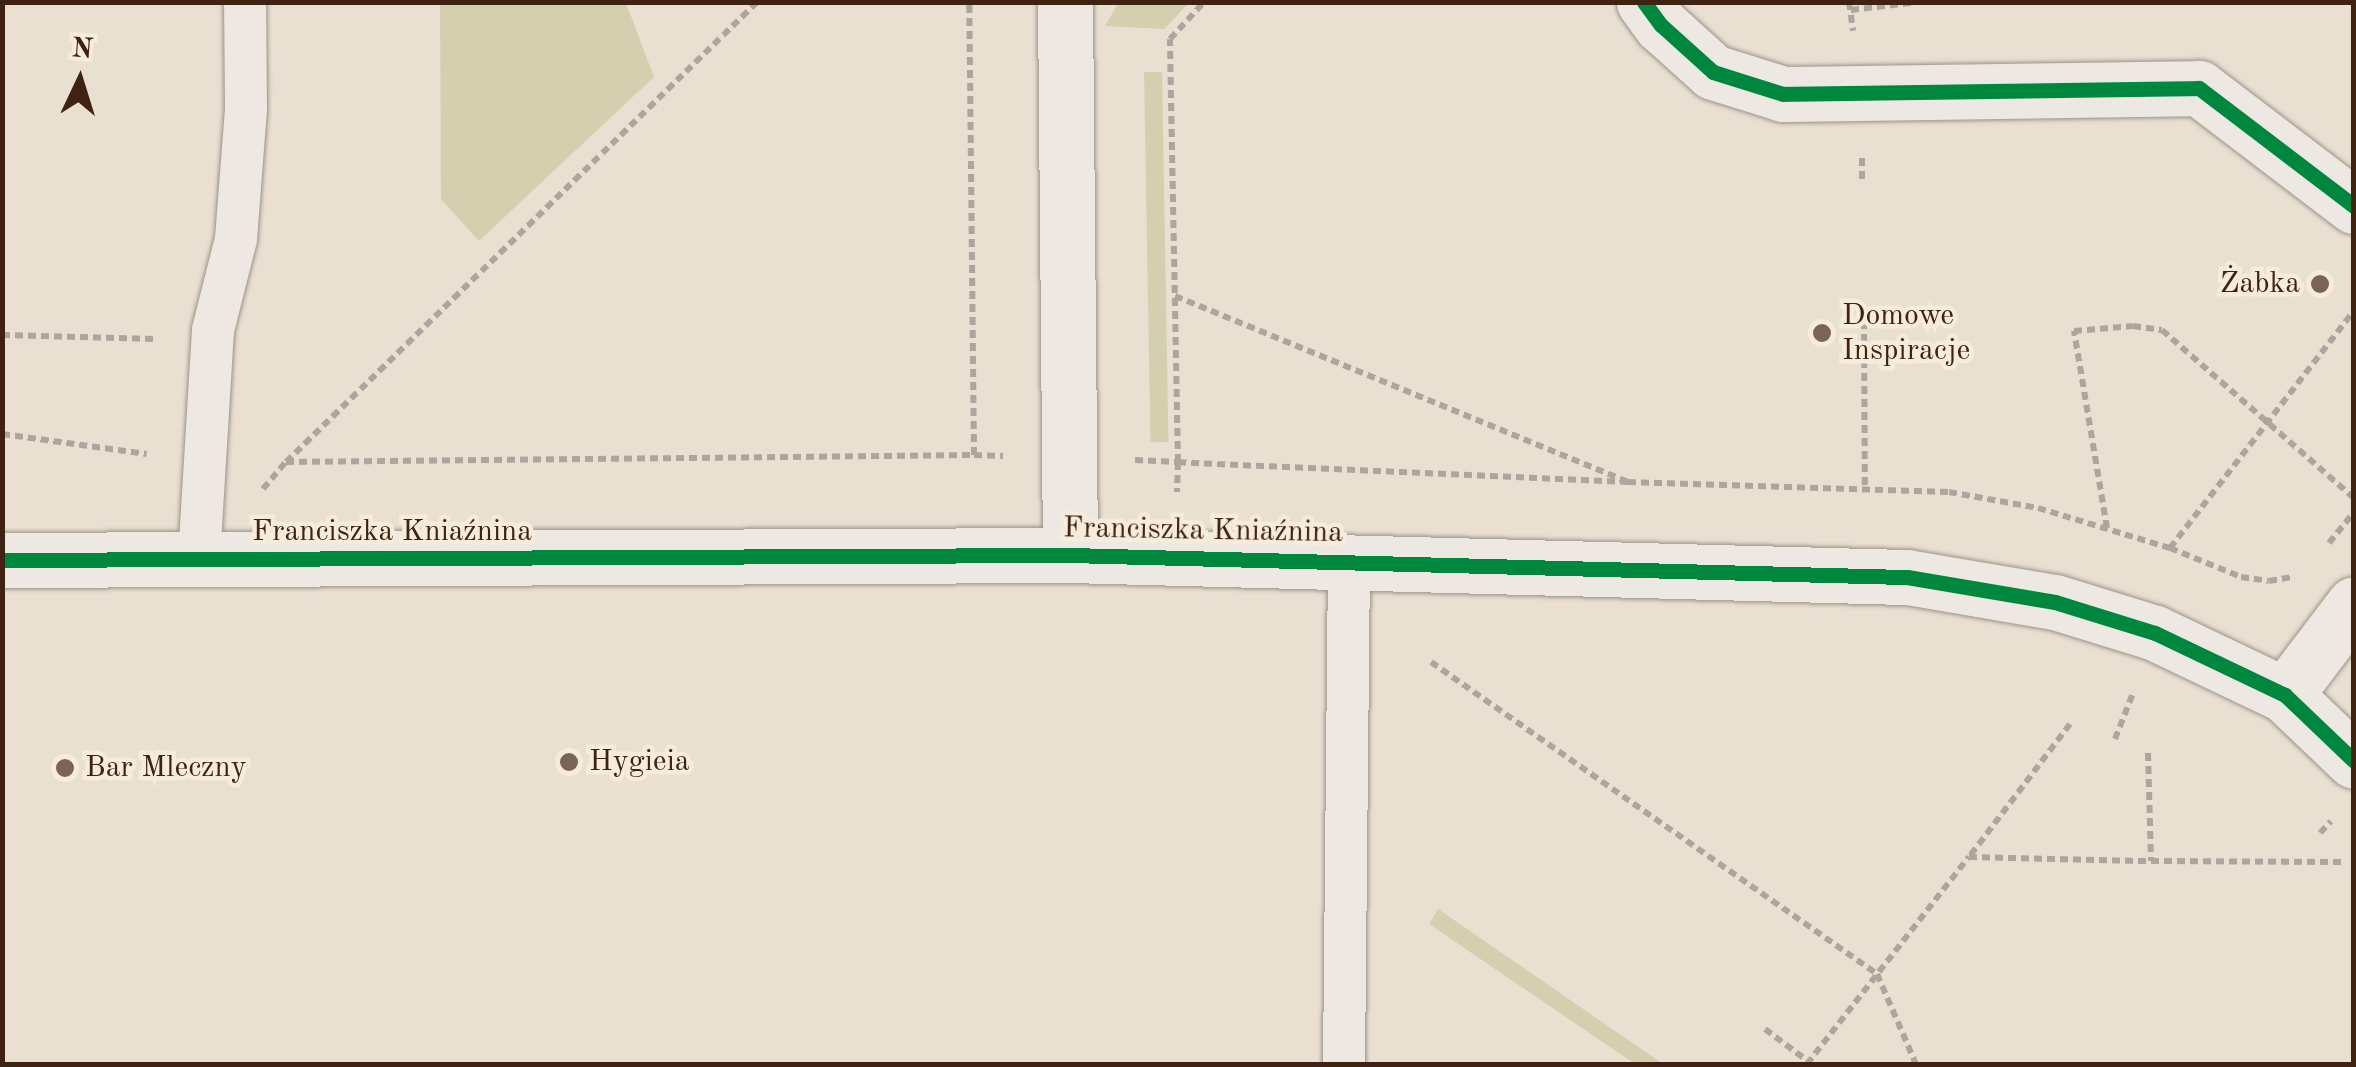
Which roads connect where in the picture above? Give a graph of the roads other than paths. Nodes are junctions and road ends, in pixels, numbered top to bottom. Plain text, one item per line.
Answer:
1 (245, 2) edge
2 (1065, 2) edge
3 (1644, 2) edge
4 (2354, 206) edge
5 (1070, 555) junction
6 (2, 560) edge
7 (198, 560) junction
8 (1349, 562) junction
9 (2354, 604) edge
10 (2285, 694) junction
11 (2354, 761) edge
12 (1344, 1064) edge

1 - 7 lane
2 - 5 street
3 - 4 street
5 - 7 street, Franciszka Kniaźnina
5 - 8 street, Franciszka Kniaźnina
6 - 7 street, Franciszka Kniaźnina
8 - 10 street, Franciszka Kniaźnina
8 - 12 lane
9 - 10 street
10 - 11 street, Franciszka Kniaźnina

